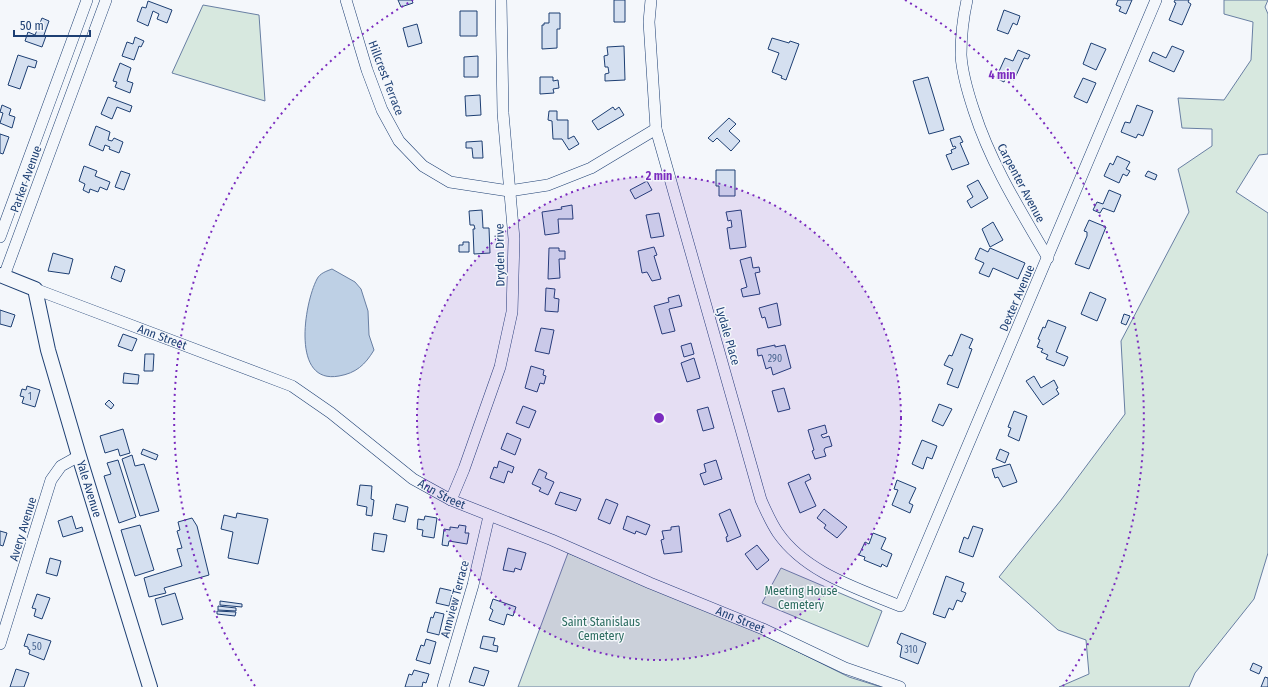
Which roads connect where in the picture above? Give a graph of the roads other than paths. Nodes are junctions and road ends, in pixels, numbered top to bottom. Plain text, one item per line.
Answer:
1 (346, 0) edge
2 (501, 0) edge
3 (651, 0) edge
4 (966, 0) edge
5 (1156, 0) edge
6 (87, 1) edge
7 (105, 4) edge
8 (40, 129) junction
9 (656, 129) junction
10 (56, 136) junction
11 (509, 191) junction
12 (0, 237) edge
13 (1048, 258) junction
14 (2, 275) edge
15 (35, 288) junction
16 (79, 456) junction
17 (451, 500) junction
18 (489, 516) junction
19 (900, 606) joint
20 (0, 644) edge
21 (150, 687) edge
22 (443, 687) edge
23 (900, 687) edge

1 - 11 street, Hillcrest Terrace
2 - 11 street, Dryden Drive
3 - 9 street, Lydale Place
4 - 13 street, Carpenter Avenue
5 - 13 street, Dexter Avenue
6 - 7 street, Parker Avenue
6 - 8 street, Parker Avenue
7 - 10 street, Parker Avenue
8 - 10 street, Parker Avenue
8 - 12 street, Parker Avenue
9 - 11 street, Hillcrest Terrace
9 - 19 street, Lydale Place
10 - 14 street, Parker Avenue
11 - 17 street, Dryden Drive
13 - 19 street, Dexter Avenue
14 - 15 main road, Ann Street
15 - 16 main road, Yale Avenue
15 - 17 street, Ann Street
16 - 20 street, Avery Avenue
16 - 21 main road, Yale Avenue
17 - 18 street, Ann Street
18 - 22 street, Annview Terrace
18 - 23 street, Ann Street

